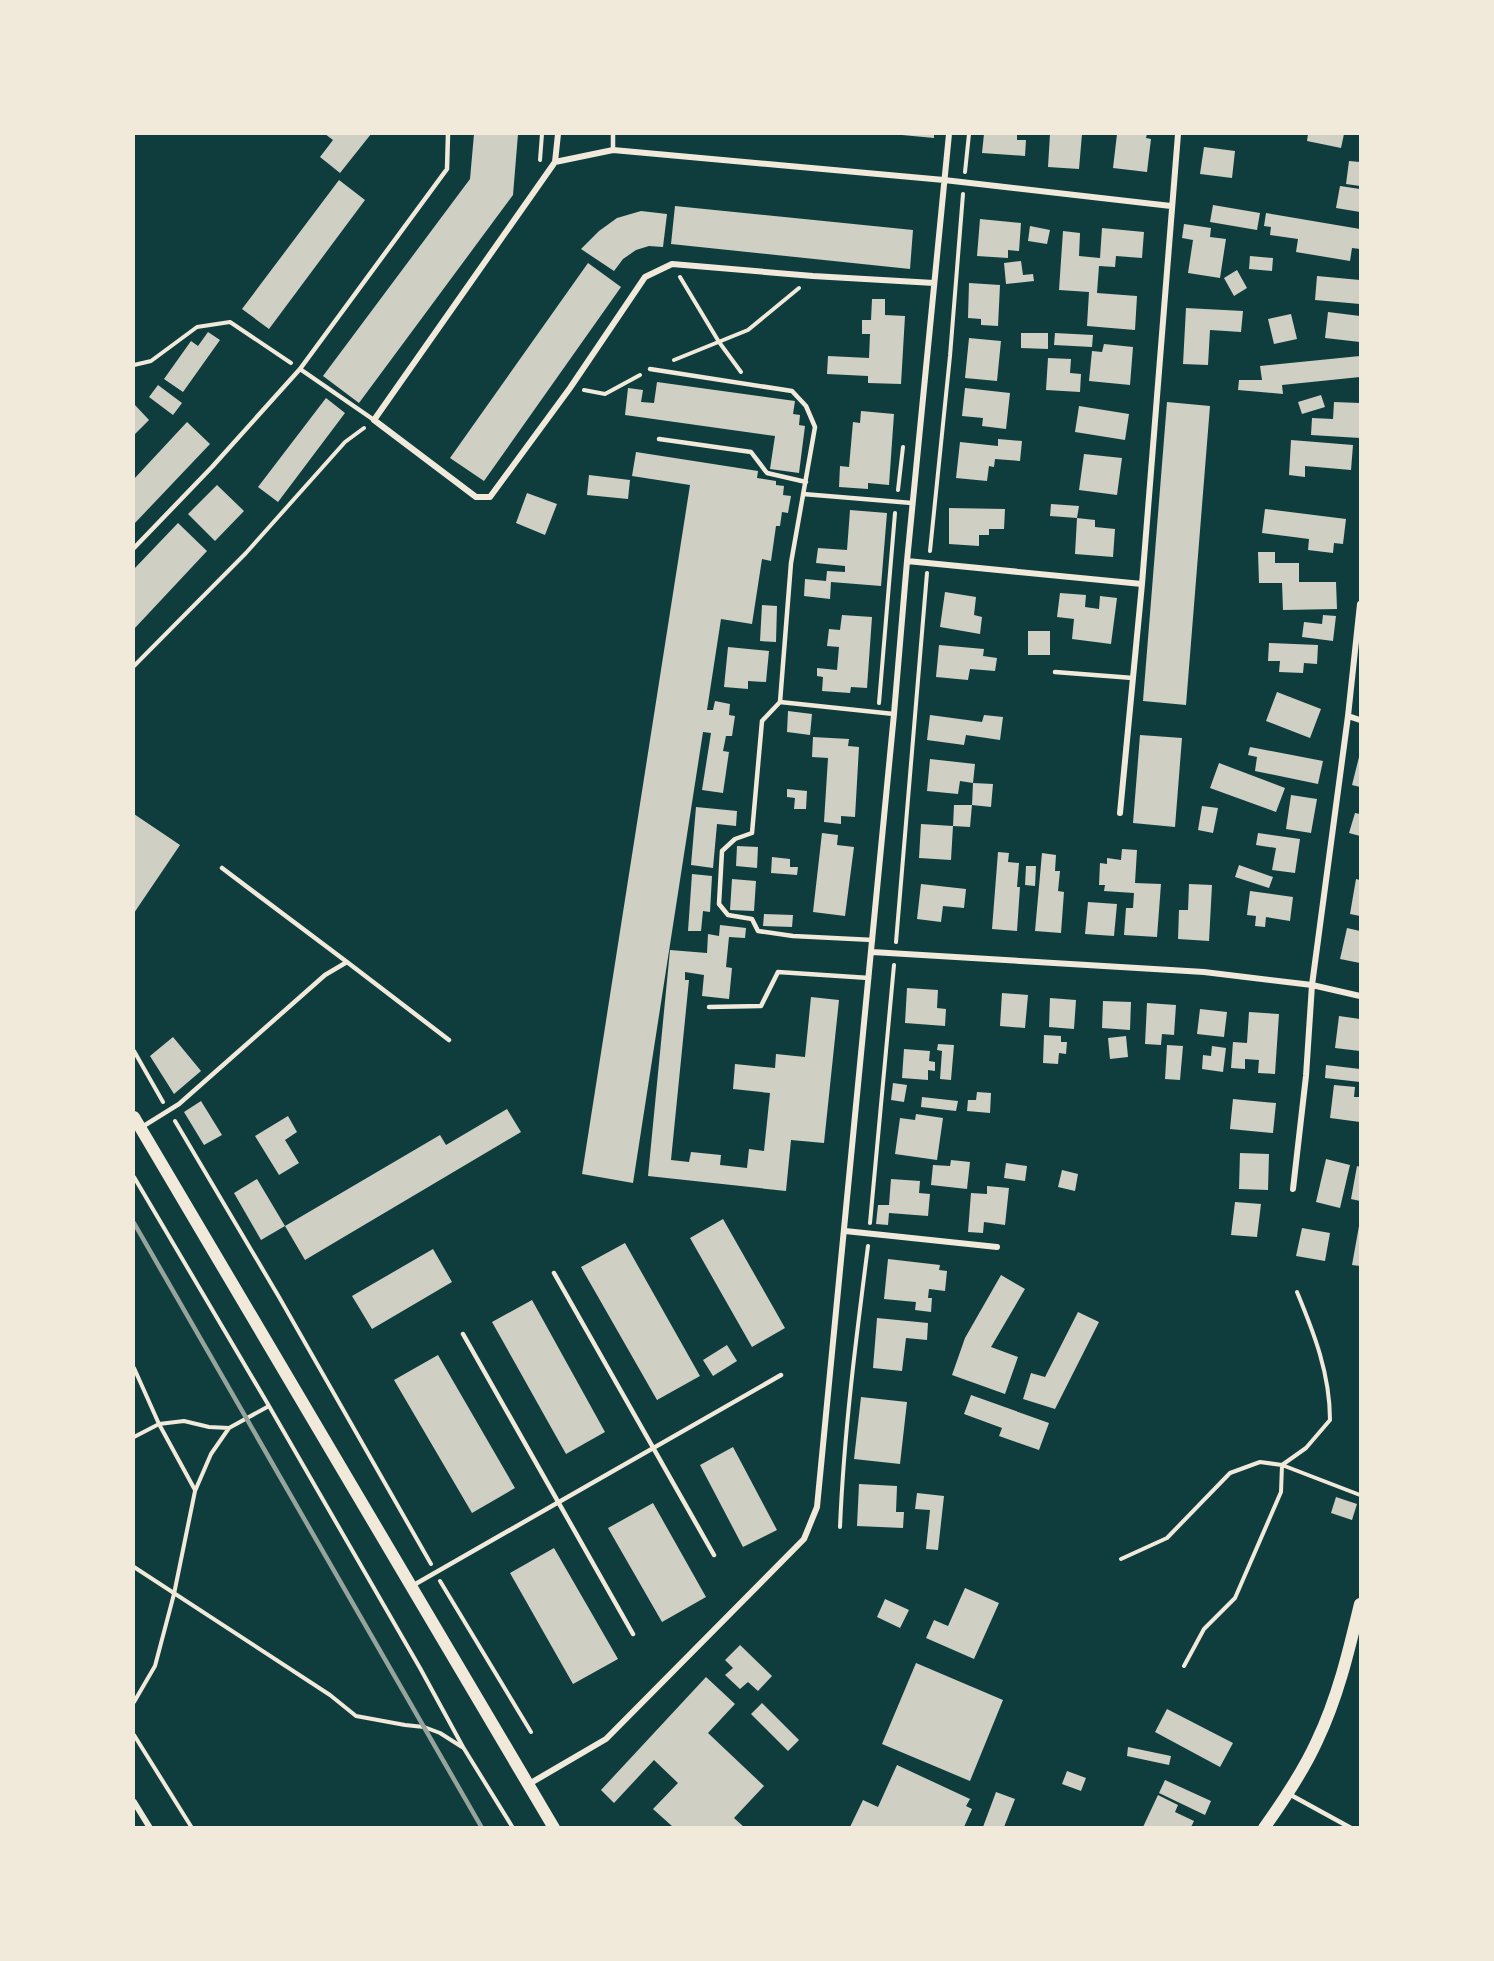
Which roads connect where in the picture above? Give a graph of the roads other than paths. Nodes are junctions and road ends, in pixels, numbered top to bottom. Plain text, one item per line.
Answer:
1 (448, 134) edge
2 (558, 134) edge
3 (613, 134) edge
4 (949, 134) edge
5 (1178, 134) edge
6 (613, 150) junction
7 (555, 162) junction
8 (945, 180) junction
9 (1171, 206) junction
10 (934, 283) junction
11 (300, 369) junction
12 (650, 369) road end
13 (374, 420) junction
14 (659, 439) dead end
15 (806, 482) junction
16 (803, 494) junction
17 (912, 503) junction
18 (134, 548) edge
19 (907, 561) junction
20 (1142, 584) junction
21 (1360, 604) edge
22 (1055, 672) dead end
23 (1133, 678) junction
24 (780, 702) junction
25 (894, 714) junction
26 (1348, 717) junction
27 (1360, 720) edge
28 (1120, 813) dead end
29 (222, 868) dead end
30 (873, 940) junction
31 (872, 952) junction
32 (347, 962) junction
33 (869, 978) junction
34 (1312, 985) junction
35 (1360, 996) edge
36 (709, 1007) dead end
37 (449, 1040) dead end
38 (137, 1123) edge
39 (1293, 1189) dead end
40 (845, 1231) junction
41 (998, 1247) dead end
42 (554, 1273) dead end
43 (463, 1334) dead end
44 (781, 1375) dead end
45 (654, 1448) junction
46 (559, 1503) junction
47 (714, 1555) dead end
48 (412, 1586) junction
49 (1360, 1604) edge
50 (633, 1634) dead end
51 (529, 1784) junction
52 (1289, 1794) junction
53 (134, 1802) edge
54 (150, 1827) edge
55 (554, 1827) edge
56 (1264, 1827) edge
57 (1351, 1827) edge

1 - 11 lane
2 - 7 street
3 - 6 lane
4 - 8 street
5 - 9 street
6 - 7 street
6 - 8 street
7 - 13 street
8 - 9 street
8 - 10 street
9 - 20 street
10 - 13 street
10 - 17 street
11 - 13 lane
11 - 18 lane
12 - 15 lane
14 - 15 lane
15 - 16 lane
16 - 17 lane
16 - 24 lane
17 - 19 street
19 - 20 street
19 - 25 street
20 - 23 street
21 - 26 street
22 - 23 lane
23 - 28 street
24 - 25 lane
24 - 30 lane
25 - 30 street
26 - 27 street
26 - 34 street
29 - 32 lane
30 - 31 street
31 - 33 street
31 - 34 street
32 - 37 lane
32 - 38 lane
33 - 36 lane
33 - 40 street
34 - 35 street
34 - 39 street
38 - 48 main road
40 - 41 street
40 - 51 street
42 - 45 lane
43 - 46 lane
44 - 45 lane
45 - 46 lane
45 - 47 lane
46 - 48 lane
46 - 50 lane
48 - 51 main road
49 - 52 main road
51 - 55 main road
52 - 56 main road
52 - 57 lane
53 - 54 street

